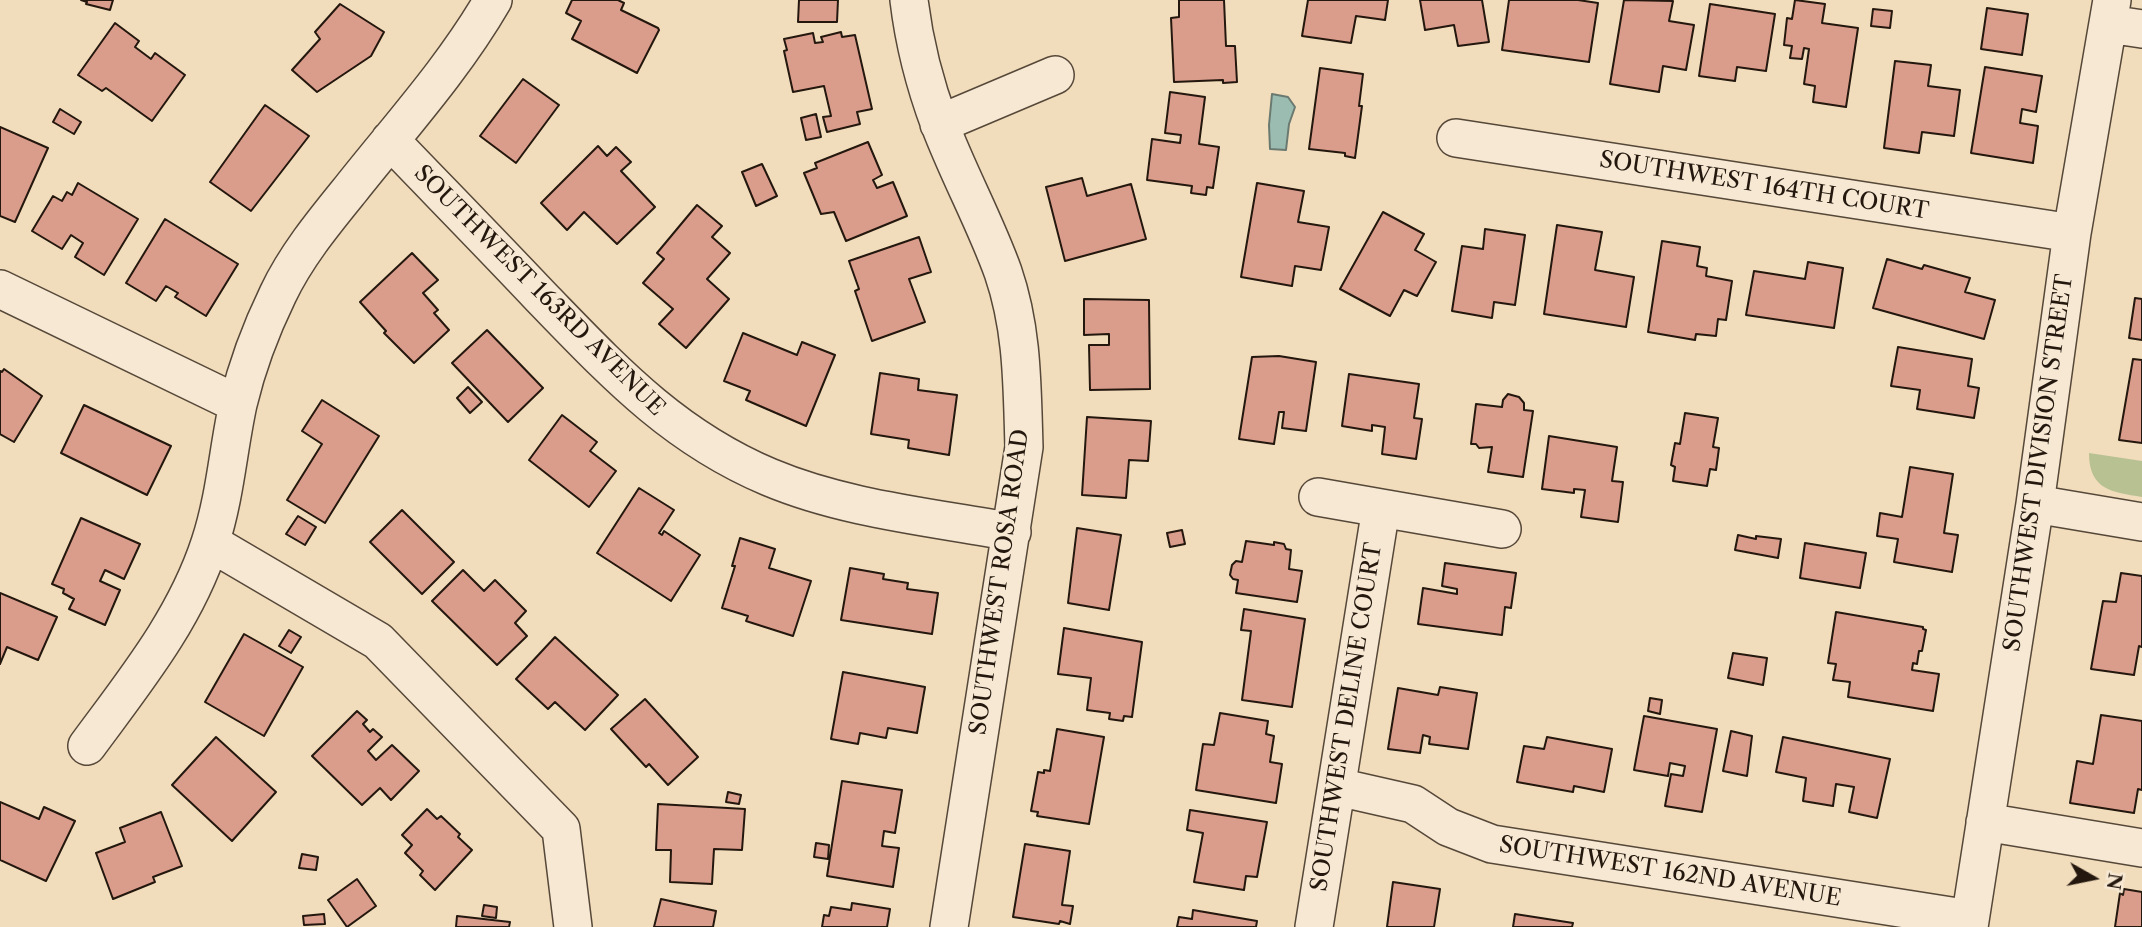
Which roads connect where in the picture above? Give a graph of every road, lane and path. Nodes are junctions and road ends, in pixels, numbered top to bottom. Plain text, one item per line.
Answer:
1 (493, 0) edge
2 (909, 0) edge
3 (2121, 18) edge
4 (1055, 75) dead end
5 (939, 124) junction
6 (1457, 138) dead end
7 (390, 140) junction
8 (2072, 233) junction
9 (0, 289) edge
10 (238, 404) junction
11 (1318, 498) dead end
12 (2035, 504) junction
13 (1381, 508) junction
14 (2142, 522) edge
15 (1502, 529) dead end
16 (1012, 532) junction
17 (211, 543) junction
18 (87, 746) dead end
19 (1338, 787) junction
20 (1985, 822) junction
21 (2142, 848) edge
22 (1969, 923) edge
23 (573, 927) edge
24 (949, 927) edge
25 (1314, 927) edge

1 - 7 street
2 - 5 street, SOUTHWEST ROSA ROAD
3 - 8 street, SOUTHWEST DIVISION STREET
4 - 5 street
5 - 16 street, SOUTHWEST ROSA ROAD
6 - 8 street, SOUTHWEST 164TH COURT
7 - 10 street
7 - 16 street, SOUTHWEST 163RD AVENUE
8 - 12 street, SOUTHWEST DIVISION STREET
9 - 10 street
10 - 17 street
11 - 13 street
12 - 14 street
12 - 20 street, SOUTHWEST DIVISION STREET
13 - 15 street
13 - 19 street, SOUTHWEST DELINE COURT
16 - 24 street, SOUTHWEST ROSA ROAD
17 - 18 street
17 - 23 street
19 - 22 street, SOUTHWEST 162ND AVENUE
19 - 25 street, SOUTHWEST DELINE COURT
20 - 21 street
20 - 22 street, SOUTHWEST DIVISION STREET

